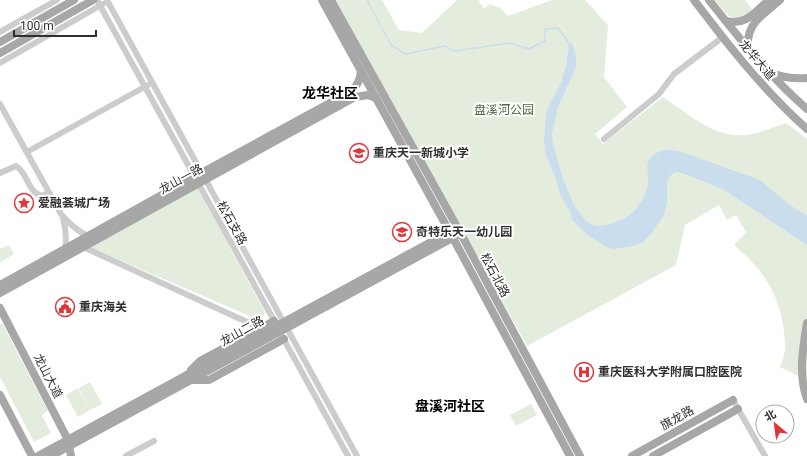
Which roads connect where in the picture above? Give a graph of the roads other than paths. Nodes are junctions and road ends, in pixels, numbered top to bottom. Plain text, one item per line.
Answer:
1 (57, 0) edge
2 (74, 0) edge
3 (93, 0) edge
4 (322, 0) edge
5 (331, 0) edge
6 (694, 0) edge
7 (709, 0) edge
8 (769, 0) edge
9 (780, 0) edge
10 (109, 1) edge
11 (99, 3) edge
12 (726, 21) junction
13 (0, 32) edge
14 (723, 37) junction
15 (0, 42) edge
16 (748, 47) junction
17 (0, 53) edge
18 (0, 63) edge
19 (361, 70) junction
20 (769, 72) junction
21 (807, 78) edge
22 (152, 83) junction
23 (145, 87) junction
24 (376, 98) junction
25 (0, 104) edge
26 (807, 109) edge
27 (807, 129) edge
28 (604, 139) dead end
29 (27, 152) junction
30 (0, 173) edge
31 (199, 178) junction
32 (49, 192) junction
33 (68, 227) junction
34 (455, 233) junction
35 (88, 236) junction
36 (83, 247) junction
37 (65, 249) junction
38 (0, 285) edge
39 (0, 293) edge
40 (0, 308) edge
41 (2, 316) edge
42 (807, 323) edge
43 (280, 326) junction
44 (260, 328) junction
45 (284, 340) junction
46 (188, 378) junction
47 (0, 395) edge
48 (807, 399) edge
49 (733, 400) joint
50 (738, 409) junction
51 (154, 441) dead end
52 (68, 443) junction
53 (32, 456) edge
54 (38, 456) edge
55 (51, 456) edge
56 (71, 456) edge
57 (126, 456) edge
58 (348, 456) edge
59 (357, 456) edge
60 (570, 456) edge
61 (580, 456) edge
62 (632, 456) edge
63 (653, 456) edge
64 (765, 456) edge

1 - 13 street
2 - 15 main road
3 - 17 main road
4 - 19 main road, 松石北路
5 - 34 main road, 松石北路
6 - 14 main road, 龙华大道
7 - 12 main road, 龙华大道
8 - 12 main road
9 - 16 main road
10 - 11 street
10 - 22 street, 松石支路
11 - 18 street
11 - 23 street, 松石支路
12 - 16 main road, 龙华大道
14 - 27 main road, 龙华大道
14 - 28 street
16 - 20 main road, 龙华大道
19 - 24 main road, 松石北路
19 - 31 main road, 龙山一路
20 - 21 main road
20 - 26 main road, 龙华大道
22 - 23 street
22 - 31 street, 松石支路
23 - 29 street
23 - 31 street, 松石支路
24 - 31 main road, 龙山一路
24 - 34 main road, 松石北路
25 - 29 street
29 - 32 street
30 - 32 street
31 - 35 main road, 龙山一路
31 - 36 main road, 龙山一路
31 - 43 street, 松石支路
31 - 43 street, 松石支路
32 - 33 street
33 - 35 street
33 - 37 street
34 - 43 main road, 龙山二路
34 - 60 main road, 松石北路
34 - 61 main road, 松石北路
35 - 37 main road, 龙山一路
36 - 39 main road, 龙山一路
36 - 44 street
37 - 38 main road, 龙山一路
40 - 41 main road, 龙山大道
41 - 52 main road, 龙山大道
42 - 48 main road
43 - 44 main road
43 - 45 street, 松石支路
43 - 46 main road, 龙山二路
43 - 59 street, 松石支路
44 - 46 main road
45 - 46 main road
45 - 58 street, 松石支路
46 - 52 main road, 龙山二路
47 - 53 main road
49 - 50 street
49 - 62 main road, 旗龙路
50 - 63 main road
50 - 64 street
51 - 57 street
52 - 54 main road, 龙山二路
52 - 55 main road, 龙山二路
52 - 56 main road, 龙山大道

